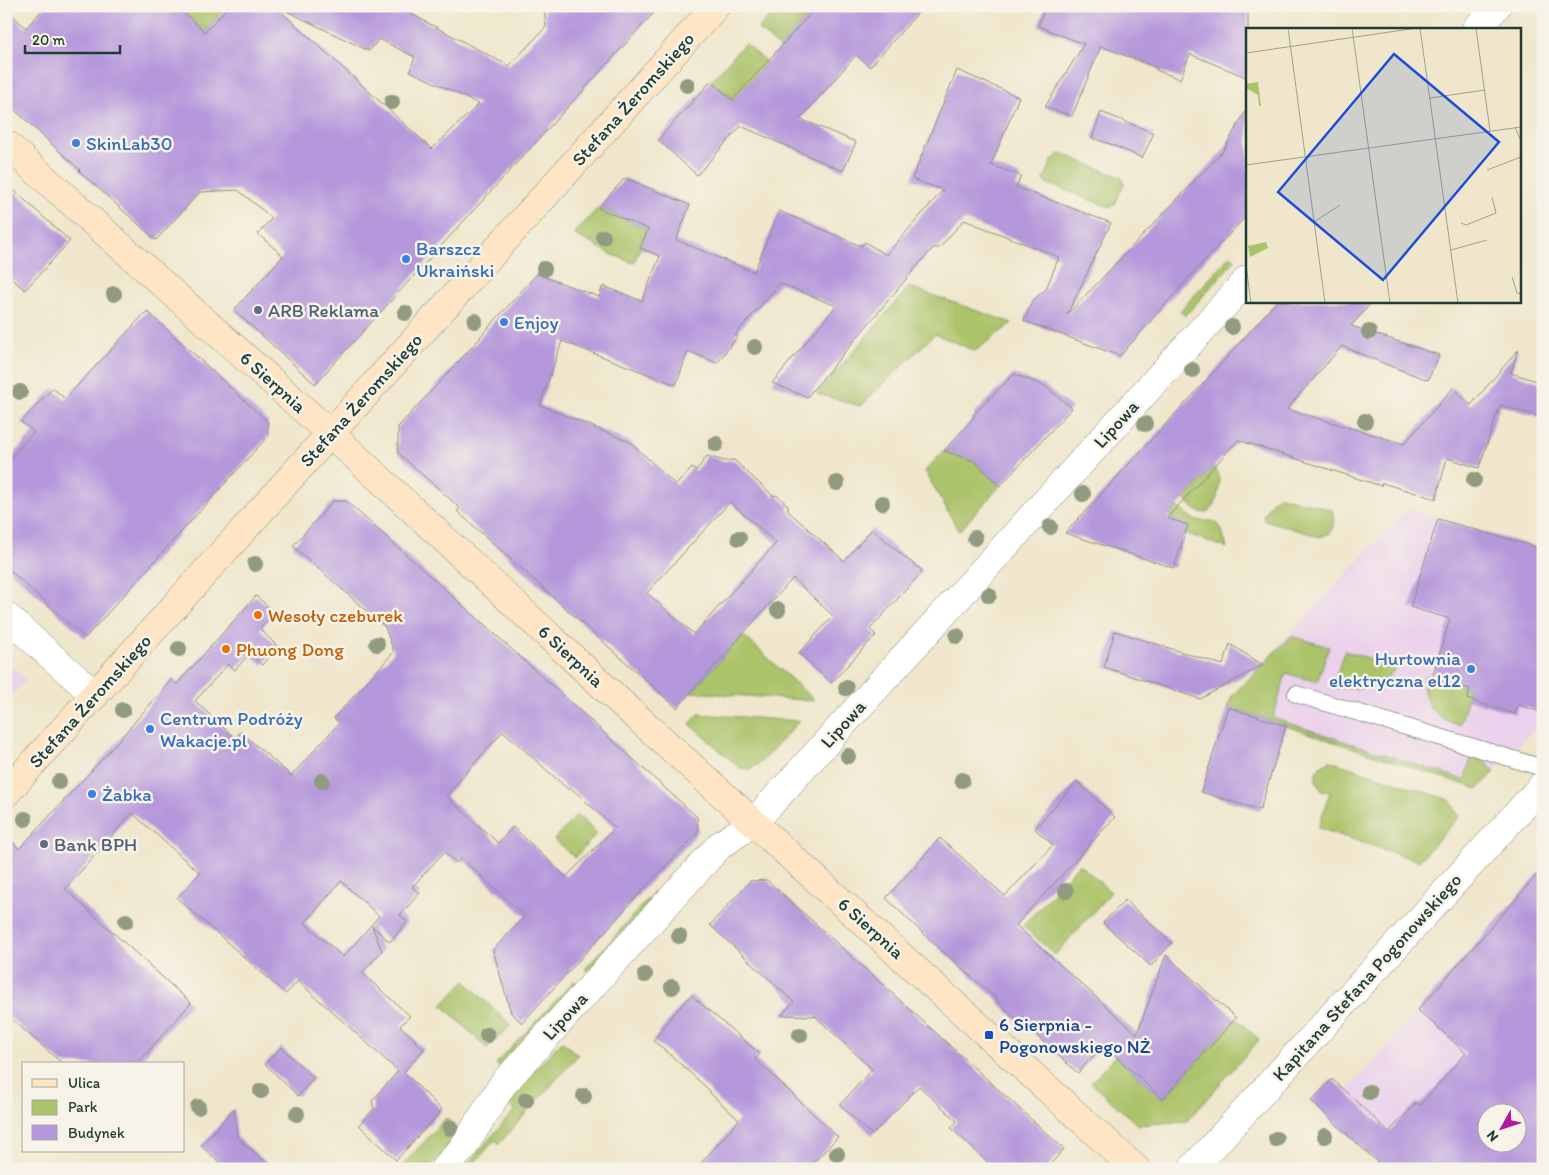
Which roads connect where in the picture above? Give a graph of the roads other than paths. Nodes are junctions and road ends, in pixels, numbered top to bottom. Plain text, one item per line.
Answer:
1 (716, 6) edge
2 (1497, 6) edge
3 (1477, 28) edge
4 (6, 144) edge
5 (1246, 281) edge
6 (331, 434) junction
7 (6, 616) edge
8 (1296, 694) dead end
9 (95, 695) junction
10 (1543, 768) edge
11 (1543, 785) edge
12 (6, 794) edge
13 (754, 822) junction
14 (444, 1169) edge
15 (1136, 1169) edge
16 (1192, 1169) edge

1 - 6 street, Stefana Żeromskiego
2 - 3 street
4 - 6 street, 6 Sierpnia
5 - 13 street, Lipowa
6 - 9 street, Stefana Żeromskiego
6 - 13 street, 6 Sierpnia
7 - 9 street
8 - 10 lane
9 - 12 street, Stefana Żeromskiego
11 - 16 street, Kapitana Stefana Pogonowskiego
13 - 14 street, Lipowa
13 - 15 street, 6 Sierpnia

